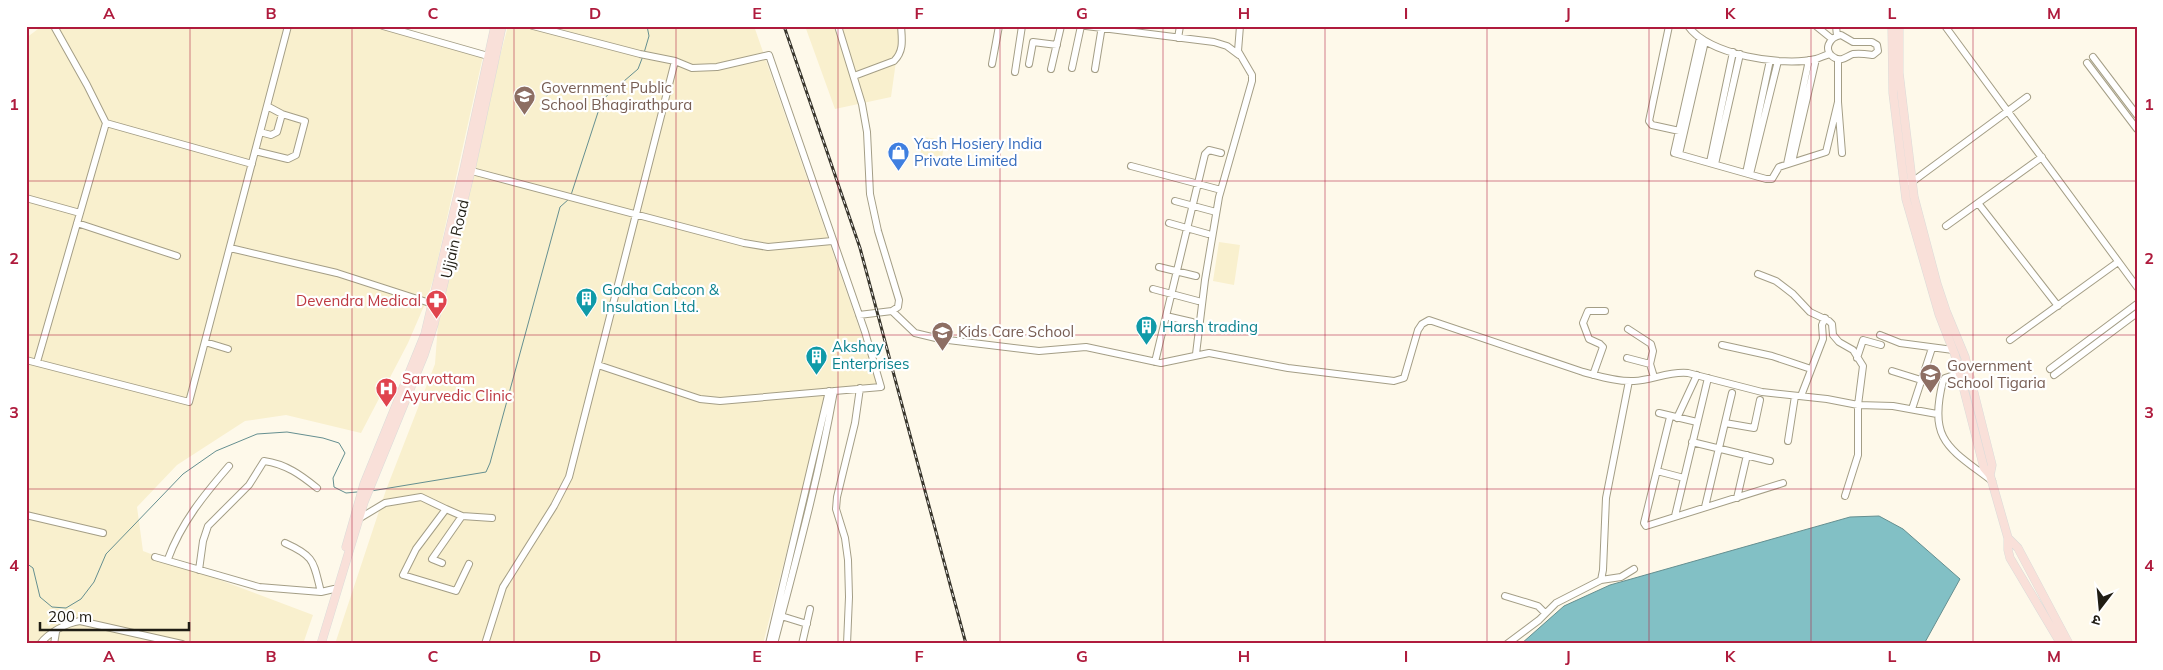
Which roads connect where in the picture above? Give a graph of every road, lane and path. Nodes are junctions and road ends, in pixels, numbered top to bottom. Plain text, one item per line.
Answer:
1 (288, 26) edge
2 (383, 26) edge
3 (413, 26) edge
4 (495, 26) edge
5 (502, 26) edge
6 (533, 26) edge
7 (838, 26) edge
8 (902, 26) edge
9 (999, 26) edge
10 (1022, 26) edge
11 (1061, 26) edge
12 (1081, 26) edge
13 (1086, 26) edge
14 (1180, 26) edge
15 (1240, 26) edge
16 (1669, 26) edge
17 (1688, 26) edge
18 (1816, 26) edge
19 (1836, 26) edge
20 (1892, 26) edge
21 (1899, 26) edge
22 (1945, 26) edge
23 (1102, 27) edge
24 (55, 28) dead end
25 (1128, 29) edge
26 (411, 34) junction
27 (1834, 37) junction
28 (1178, 38) junction
29 (1702, 40) junction
30 (1057, 45) junction
31 (1878, 48) junction
32 (1892, 48) junction
33 (1737, 53) junction
34 (1830, 54) junction
35 (1240, 55) junction
36 (488, 56) junction
37 (2093, 57) dead end
38 (1838, 59) junction
39 (1770, 60) junction
40 (1812, 60) junction
41 (675, 61) junction
42 (1778, 61) junction
43 (2087, 63) dead end
44 (992, 64) dead end
45 (1029, 64) dead end
46 (1072, 68) dead end
47 (1051, 69) dead end
48 (1095, 69) dead end
49 (1015, 72) dead end
50 (854, 76) junction
51 (2027, 97) dead end
52 (1838, 102) junction
53 (267, 106) junction
54 (2008, 111) junction
55 (282, 114) junction
56 (2137, 115) edge
57 (106, 123) junction
58 (2137, 130) edge
59 (1682, 131) junction
60 (260, 132) junction
61 (255, 151) junction
62 (1221, 153) dead end
63 (1842, 154) dead end
64 (2042, 158) junction
65 (1712, 163) junction
66 (1789, 163) junction
67 (252, 164) junction
68 (1131, 166) dead end
69 (468, 170) junction
70 (1748, 173) junction
71 (1912, 182) junction
72 (1903, 183) junction
73 (1198, 184) junction
74 (1221, 190) junction
75 (26, 198) edge
76 (1175, 201) dead end
77 (1978, 203) junction
78 (1193, 206) junction
79 (1216, 212) junction
80 (80, 214) junction
81 (636, 214) junction
82 (77, 223) junction
83 (1169, 223) dead end
84 (1946, 226) dead end
85 (1188, 228) junction
86 (1208, 234) dead end
87 (832, 241) junction
88 (230, 248) junction
89 (178, 256) dead end
90 (2118, 262) junction
91 (1159, 267) dead end
92 (1177, 271) junction
93 (1758, 274) dead end
94 (1196, 276) dead end
95 (2137, 287) edge
96 (1152, 289) dead end
97 (1172, 294) junction
98 (1198, 301) dead end
99 (2137, 304) edge
100 (436, 305) junction
101 (2058, 306) junction
102 (892, 311) junction
103 (1605, 311) dead end
104 (2137, 313) edge
105 (859, 315) junction
106 (1166, 316) junction
107 (1826, 318) junction
108 (1192, 322) dead end
109 (1628, 329) dead end
110 (1833, 335) junction
111 (1880, 335) dead end
112 (1824, 336) junction
113 (2010, 340) dead end
114 (205, 342) junction
115 (1881, 344) dead end
116 (1722, 345) dead end
117 (1932, 348) junction
118 (228, 349) dead end
119 (1953, 350) junction
120 (1196, 354) junction
121 (1627, 358) dead end
122 (1857, 358) junction
123 (26, 360) edge
124 (37, 362) junction
125 (1155, 362) junction
126 (1650, 364) junction
127 (598, 365) junction
128 (1811, 369) junction
129 (2050, 369) dead end
130 (1892, 371) dead end
131 (1960, 373) junction
132 (1593, 375) junction
133 (1697, 375) junction
134 (2054, 375) dead end
135 (1654, 377) junction
136 (1708, 378) junction
137 (1921, 380) junction
138 (1629, 381) junction
139 (860, 388) junction
140 (831, 391) junction
141 (1732, 393) dead end
142 (1798, 396) junction
143 (1760, 400) dead end
144 (1858, 405) junction
145 (1912, 409) junction
146 (1659, 413) dead end
147 (1937, 414) junction
148 (1673, 417) junction
149 (1697, 422) junction
150 (1725, 423) junction
151 (1788, 441) dead end
152 (1692, 442) junction
153 (1719, 449) junction
154 (1747, 455) junction
155 (1770, 461) dead end
156 (229, 466) dead end
157 (1657, 471) junction
158 (1684, 478) junction
159 (1991, 478) junction
160 (1783, 483) dead end
161 (317, 488) dead end
162 (1845, 496) dead end
163 (1737, 498) junction
164 (361, 502) junction
165 (1705, 507) junction
166 (446, 509) junction
167 (26, 515) edge
168 (462, 516) junction
169 (1675, 516) junction
170 (360, 518) junction
171 (492, 518) dead end
172 (103, 534) dead end
173 (2008, 538) junction
174 (285, 543) dead end
175 (155, 557) dead end
176 (168, 559) junction
177 (442, 563) dead end
178 (469, 564) dead end
179 (1634, 569) dead end
180 (199, 570) junction
181 (1601, 580) junction
182 (334, 589) junction
183 (321, 592) junction
184 (1505, 596) dead end
185 (810, 609) dead end
186 (1545, 613) junction
187 (779, 616) junction
188 (806, 624) junction
189 (56, 632) junction
190 (40, 644) edge
191 (54, 644) edge
192 (182, 644) edge
193 (316, 644) edge
194 (321, 644) edge
195 (485, 644) edge
196 (769, 644) edge
197 (774, 644) edge
198 (802, 644) edge
199 (847, 644) edge
200 (1507, 644) edge
201 (2061, 644) edge
202 (2069, 644) edge

1 - 53 street
2 - 26 street
3 - 26 street
4 - 36 main road, Ujjain Road
5 - 69 main road, Ujjain Road
6 - 41 street
7 - 50 street
8 - 50 street
9 - 44 street
10 - 49 street
11 - 30 street
12 - 46 street
13 - 23 street
14 - 28 street
15 - 35 street
16 - 59 street
17 - 29 street
18 - 27 street
19 - 27 street
20 - 32 main road
21 - 71 main road
22 - 54 street
23 - 25 street
23 - 48 street
24 - 57 street
25 - 28 street
26 - 36 street
27 - 31 street
27 - 34 street
28 - 35 street
29 - 33 street
29 - 59 street
30 - 45 street
30 - 47 street
31 - 32 street
31 - 38 street
32 - 72 main road
33 - 39 street
33 - 65 street
34 - 38 street
34 - 40 street
35 - 74 street
36 - 69 main road, Ujjain Road
37 - 56 street
38 - 52 street
39 - 42 street
39 - 70 street
40 - 42 street
40 - 66 street
41 - 81 street
41 - 87 street
42 - 70 street
43 - 58 street
50 - 102 street
51 - 54 street
52 - 63 street
52 - 66 street
53 - 55 street
53 - 60 street
54 - 64 street
54 - 71 street
55 - 60 street
55 - 61 street
57 - 67 street
57 - 80 street
59 - 65 street
60 - 61 street
61 - 67 street
62 - 73 street
64 - 77 street
64 - 90 street
65 - 70 street
66 - 70 street
67 - 88 street
68 - 73 street
69 - 81 street
69 - 100 main road, Ujjain Road
71 - 72 street
71 - 159 main road
72 - 119 main road
73 - 74 street
73 - 78 street
74 - 79 street
75 - 80 street
76 - 78 street
77 - 84 street
77 - 101 street
78 - 79 street
78 - 85 street
79 - 120 street
80 - 82 street
81 - 87 street
81 - 127 street
82 - 89 street
82 - 124 street
83 - 85 street
85 - 86 street
85 - 92 street
87 - 105 street
88 - 100 street
88 - 114 street
90 - 95 street
90 - 101 street
91 - 92 street
92 - 94 street
92 - 97 street
93 - 107 street
96 - 97 street
97 - 98 street
97 - 106 street
99 - 129 street
100 - 164 main road, Ujjain Road
101 - 113 street
102 - 105 street
102 - 125 street
103 - 132 street
104 - 134 street
105 - 139 street
106 - 108 street
106 - 125 street
107 - 110 street
107 - 112 street
109 - 126 street
110 - 112 street
110 - 122 street
111 - 117 street
112 - 128 street
114 - 118 street
114 - 124 street
115 - 122 street
116 - 128 street
117 - 119 street
117 - 137 street
119 - 131 main road
120 - 125 street
120 - 132 street
121 - 126 street
122 - 144 street
123 - 124 street
126 - 135 street
127 - 140 street
127 - 195 street
128 - 142 street
130 - 137 street
131 - 147 street
131 - 159 main road
132 - 138 street
133 - 135 street
133 - 136 street
133 - 148 street
135 - 138 street
136 - 142 street
136 - 149 street
137 - 145 street
138 - 181 street
139 - 140 street
139 - 199 street
140 - 187 street
141 - 150 street
142 - 144 street
142 - 151 street
143 - 150 street
144 - 145 street
144 - 162 street
145 - 147 street
146 - 148 street
147 - 159 street
148 - 149 street
148 - 157 street
149 - 152 street
150 - 153 street
152 - 153 street
152 - 158 street
153 - 154 street
153 - 165 street
154 - 155 street
154 - 163 street
156 - 176 street
157 - 158 street
157 - 169 street
158 - 169 street
159 - 173 main road
160 - 163 street
161 - 180 street
163 - 165 street
164 - 170 main road, Ujjain Road
164 - 182 main road, Ujjain Road
165 - 169 street
166 - 168 street
166 - 170 street
166 - 178 street
167 - 172 street
168 - 171 street
168 - 177 street
170 - 194 main road, Ujjain Road
173 - 201 main road
173 - 202 main road
174 - 183 street
175 - 176 street
176 - 180 street
179 - 181 street
180 - 183 street
181 - 186 street
182 - 183 street
182 - 193 main road, Ujjain Road
184 - 186 street
185 - 188 street
186 - 200 street
187 - 188 street
187 - 196 street
187 - 197 street
188 - 198 street
189 - 190 street
189 - 191 street
189 - 192 street

